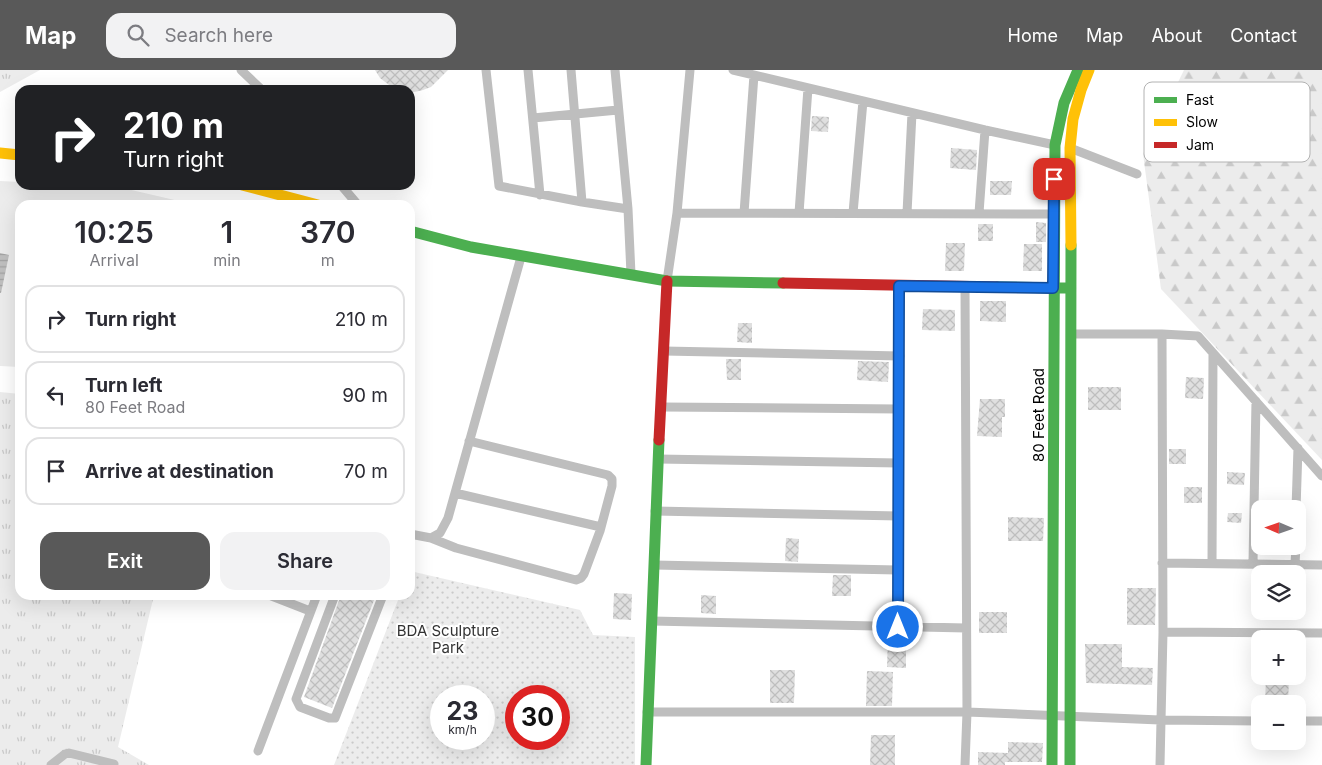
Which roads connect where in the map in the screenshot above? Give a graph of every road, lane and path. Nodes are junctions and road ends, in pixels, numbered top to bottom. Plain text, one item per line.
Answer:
1 (241, 70) edge
2 (486, 70) edge
3 (528, 70) edge
4 (571, 70) edge
5 (615, 70) edge
6 (690, 70) edge
7 (733, 70) edge
8 (1078, 70) edge
9 (1089, 70) edge
10 (251, 74) edge
11 (754, 75) junction
12 (259, 85) edge
13 (808, 88) junction
14 (863, 101) junction
15 (618, 110) junction
16 (912, 113) junction
17 (575, 114) junction
18 (533, 118) junction
19 (985, 130) junction
20 (1055, 145) junction
21 (1070, 148) junction
22 (0, 154) edge
23 (15, 155) edge
24 (1137, 174) dead end
25 (261, 190) edge
26 (345, 190) edge
27 (540, 195) junction
28 (299, 200) edge
29 (354, 200) edge
30 (582, 202) junction
31 (628, 209) junction
32 (677, 213) junction
33 (744, 213) junction
34 (800, 213) junction
35 (853, 213) junction
36 (907, 213) junction
37 (979, 213) junction
38 (1054, 214) junction
39 (415, 232) edge
40 (521, 257) junction
41 (633, 275) junction
42 (667, 281) junction
43 (899, 286) junction
44 (965, 286) junction
45 (1053, 288) junction
46 (1071, 288) junction
47 (1071, 334) junction
48 (1162, 334) junction
49 (664, 351) junction
50 (1213, 354) junction
51 (900, 356) junction
52 (1256, 401) junction
53 (662, 407) junction
54 (899, 409) junction
55 (469, 441) junction
56 (1298, 448) junction
57 (658, 459) junction
58 (899, 463) junction
59 (1322, 476) edge
60 (455, 493) junction
61 (1296, 500) edge
62 (655, 511) junction
63 (898, 516) junction
64 (601, 527) junction
65 (415, 535) edge
66 (431, 538) junction
67 (1296, 555) edge
68 (1162, 563) junction
69 (1212, 563) junction
70 (1253, 563) junction
71 (1295, 564) junction
72 (1322, 564) edge
73 (654, 565) junction
74 (898, 570) junction
75 (282, 600) edge
76 (315, 600) edge
77 (333, 600) edge
78 (381, 600) edge
79 (310, 611) junction
80 (652, 621) junction
81 (898, 627) junction
82 (966, 628) junction
83 (1163, 632) junction
84 (1322, 633) edge
85 (298, 645) junction
86 (314, 651) junction
87 (647, 712) junction
88 (967, 712) junction
89 (1052, 715) junction
90 (1070, 716) junction
91 (1160, 720) junction
92 (1251, 721) edge
93 (1306, 721) edge
94 (1322, 721) edge
95 (258, 750) dead end
96 (114, 764) dead end
97 (51, 765) edge
98 (646, 765) edge
99 (965, 765) edge
100 (1052, 765) edge
101 (1070, 765) edge
102 (1160, 765) edge

1 - 10 street
2 - 27 street
3 - 18 street
4 - 17 street
5 - 15 street
6 - 32 street
7 - 11 street
8 - 20 main road, 80 Feet Road
9 - 21 main road
10 - 12 street
11 - 13 street
11 - 33 street
13 - 14 street
13 - 34 street
14 - 16 street
14 - 35 street
15 - 17 street
15 - 31 street
16 - 19 street
16 - 36 street
17 - 18 street
17 - 30 street
18 - 27 street
19 - 20 street
19 - 37 street
20 - 38 main road, 80 Feet Road
21 - 24 street
21 - 46 main road
22 - 23 main road
25 - 28 main road
26 - 29 street
27 - 30 street
30 - 31 street
31 - 41 street
32 - 33 street
32 - 42 street
33 - 34 street
34 - 35 street
35 - 36 street
36 - 37 street
37 - 38 street
38 - 45 main road, 80 Feet Road
39 - 40 main road
40 - 41 main road
40 - 55 street
41 - 42 main road
42 - 43 main road
42 - 49 main road
43 - 44 main road
43 - 51 street
44 - 45 main road
44 - 82 street
45 - 46 main road
45 - 89 main road, 80 Feet Road
46 - 47 main road
47 - 48 street
47 - 90 main road
48 - 50 street
48 - 68 street
49 - 51 street
49 - 53 main road
50 - 52 street
50 - 69 street
51 - 54 street
52 - 56 street
52 - 70 street
53 - 54 street
53 - 57 main road
54 - 58 street
55 - 60 street
55 - 64 street
56 - 59 street
56 - 61 street
57 - 58 street
57 - 62 main road
58 - 63 street
60 - 64 street
60 - 66 street
62 - 63 street
62 - 73 main road
63 - 74 street
64 - 66 street
65 - 66 street
67 - 71 street
68 - 69 street
68 - 83 street
69 - 70 street
70 - 71 street
71 - 72 street
73 - 74 street
73 - 80 main road
74 - 81 street
75 - 79 street
76 - 79 street
77 - 86 street
78 - 86 street
79 - 85 street
80 - 81 street
80 - 87 main road
81 - 82 street
82 - 88 street
83 - 84 street
83 - 91 street
85 - 86 street
85 - 95 street
87 - 88 street
87 - 98 main road
88 - 89 street
88 - 99 street
89 - 90 street
89 - 100 main road, 80 Feet Road
90 - 91 street
90 - 101 main road
91 - 92 street
91 - 102 street
93 - 94 street
96 - 97 street

